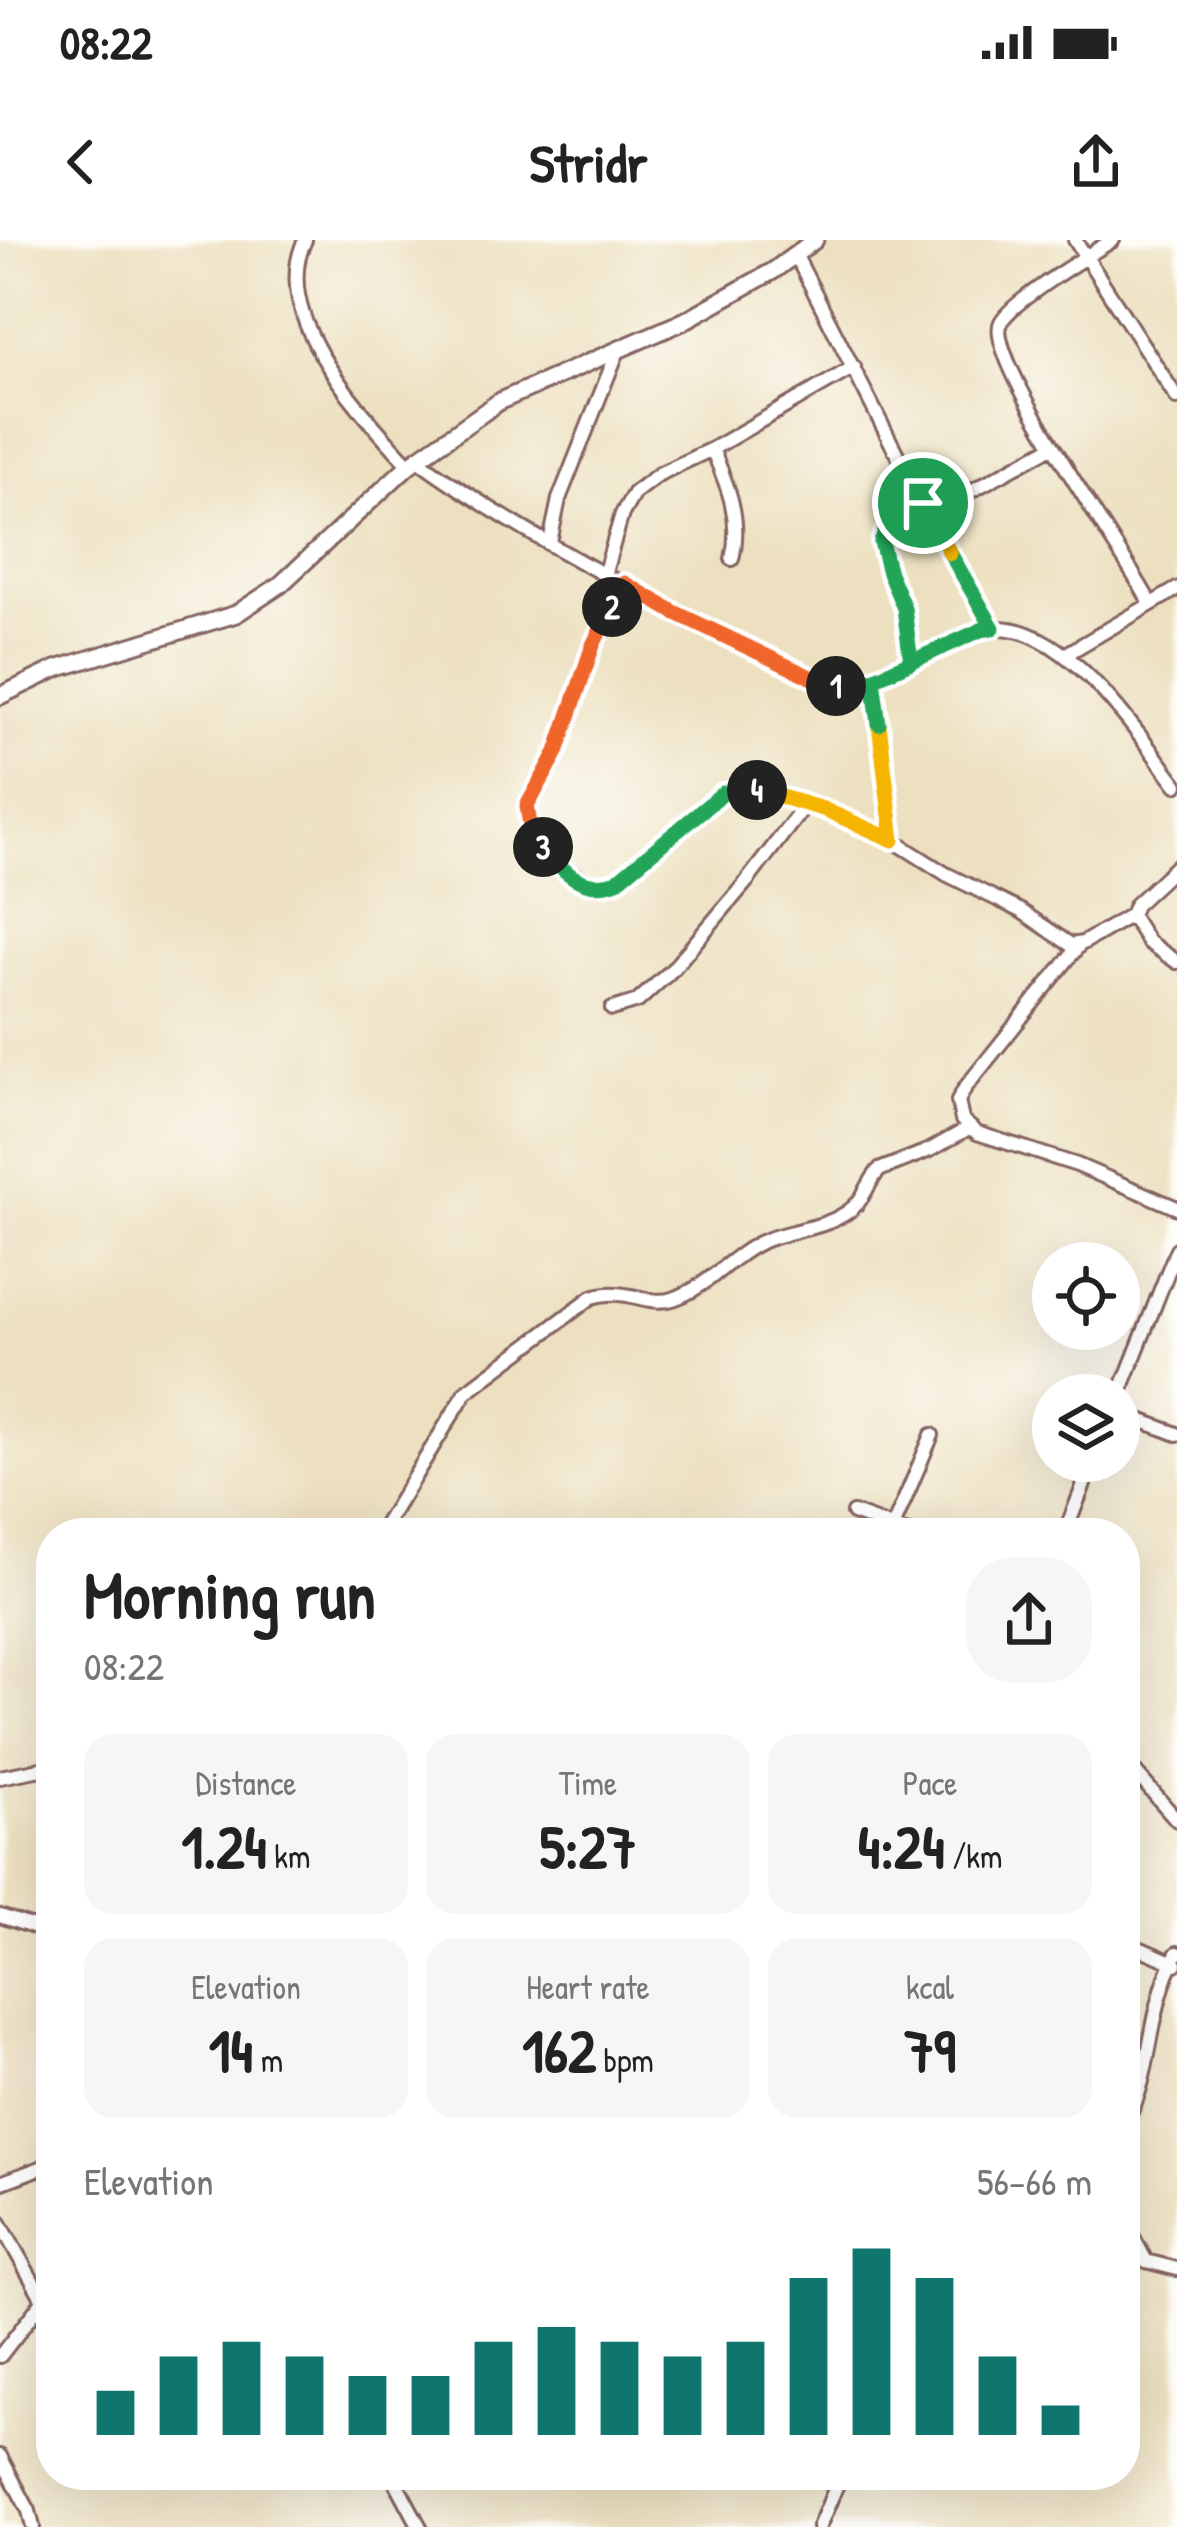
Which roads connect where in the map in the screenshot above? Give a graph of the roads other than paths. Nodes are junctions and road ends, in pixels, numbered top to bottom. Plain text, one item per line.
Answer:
1 (305, 240) edge
2 (815, 240) edge
3 (1075, 240) edge
4 (1113, 240) edge
5 (795, 254) junction
6 (1085, 257) junction
7 (620, 348) junction
8 (854, 367) junction
9 (1177, 398) edge
10 (1053, 446) junction
11 (712, 449) junction
12 (414, 463) junction
13 (926, 508) junction
14 (550, 542) junction
15 (732, 559) dead end
16 (605, 572) junction
17 (624, 583) junction
18 (1177, 589) edge
19 (1150, 603) junction
20 (993, 628) junction
21 (1068, 653) junction
22 (911, 662) junction
23 (873, 679) junction
24 (0, 696) edge
25 (1177, 785) edge
26 (806, 803) junction
27 (893, 840) junction
28 (1177, 866) edge
29 (1131, 915) junction
30 (1080, 944) junction
31 (1177, 962) edge
32 (612, 1009) dead end
33 (969, 1128) junction
34 (1177, 1208) edge
35 (1177, 1249) edge
36 (1127, 1374) edge
37 (1140, 1420) edge
38 (1177, 1433) edge
39 (932, 1435) dead end
40 (1085, 1482) edge
41 (853, 1513) dead end
42 (389, 1518) edge
43 (867, 1518) edge
44 (897, 1518) edge
45 (1071, 1518) edge
46 (36, 1770) edge
47 (0, 1777) edge
48 (1140, 1778) edge
49 (1177, 1820) edge
50 (0, 1916) edge
51 (36, 1928) edge
52 (1140, 1947) edge
53 (1175, 1960) edge
54 (1140, 2085) edge
55 (36, 2170) edge
56 (0, 2183) edge
57 (0, 2223) edge
58 (1140, 2250) edge
59 (1177, 2269) edge
60 (36, 2288) edge
61 (36, 2319) edge
62 (0, 2356) edge
63 (0, 2456) edge
64 (400, 2490) edge
65 (835, 2490) edge
66 (33, 2527) edge
67 (420, 2527) edge
68 (819, 2527) edge

1 - 12 street
2 - 5 main road
3 - 6 street
4 - 6 street
5 - 7 main road
5 - 8 street
6 - 9 street
6 - 10 street
7 - 12 main road
7 - 14 street
8 - 11 street
8 - 13 street
10 - 13 street
10 - 19 street
11 - 15 street
11 - 16 street
12 - 14 street
12 - 24 main road
13 - 20 street
13 - 22 street
14 - 16 street
16 - 17 street
17 - 23 street
17 - 26 street
18 - 19 street
19 - 21 street
20 - 21 street
20 - 22 street
21 - 25 street
22 - 23 street
23 - 27 street
26 - 27 street
26 - 32 street
27 - 30 street
28 - 29 street
29 - 30 street
29 - 31 street
30 - 33 street
33 - 34 street
33 - 42 street
35 - 36 street
37 - 38 street
39 - 44 street
40 - 45 street
41 - 43 street
46 - 47 street
48 - 49 street
50 - 51 street
52 - 53 street
53 - 54 street
55 - 56 street
57 - 60 street
58 - 59 street
61 - 62 street
63 - 66 street
64 - 67 street
65 - 68 street

